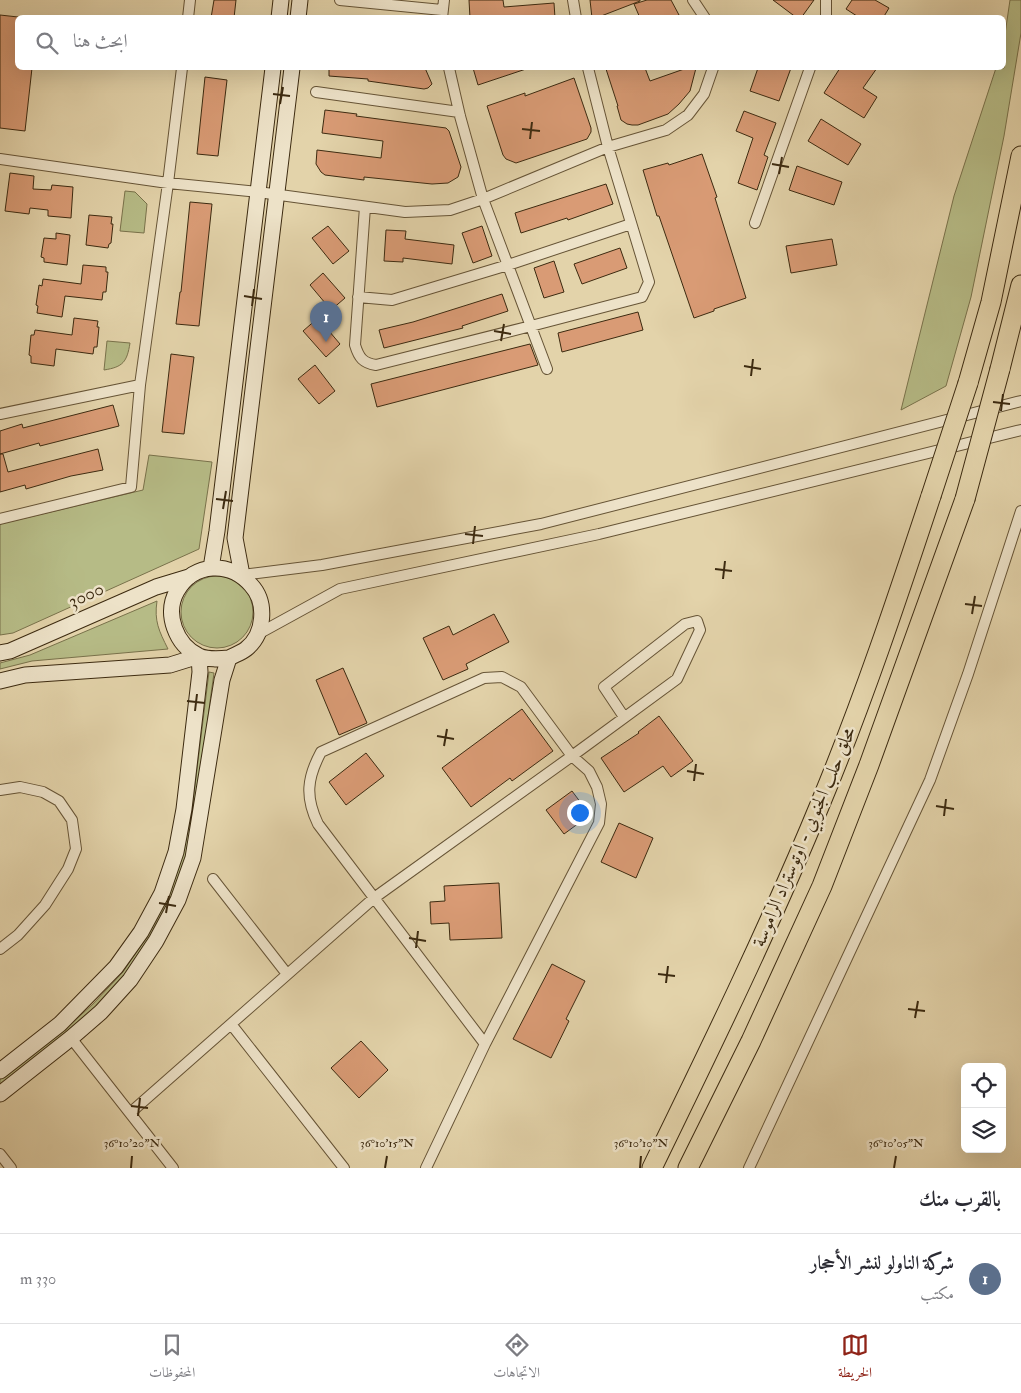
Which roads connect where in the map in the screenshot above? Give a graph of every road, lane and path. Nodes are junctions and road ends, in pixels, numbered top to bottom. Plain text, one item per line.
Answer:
1 (190, 0) edge
2 (281, 0) edge
3 (300, 0) edge
4 (340, 0) edge
5 (573, 0) edge
6 (693, 0) edge
7 (826, 0) edge
8 (443, 9) edge
9 (188, 15) edge
10 (279, 15) edge
11 (298, 15) edge
12 (576, 15) edge
13 (703, 15) edge
14 (826, 15) edge
15 (182, 70) edge
16 (273, 70) edge
17 (292, 70) edge
18 (449, 70) edge
19 (589, 70) edge
20 (712, 70) edge
21 (809, 70) edge
22 (316, 92) dead end
23 (459, 112) junction
24 (608, 147) junction
25 (1021, 156) edge
26 (0, 162) edge
27 (168, 183) junction
28 (258, 192) junction
29 (276, 194) junction
30 (483, 199) junction
31 (365, 207) junction
32 (755, 223) dead end
33 (632, 224) junction
34 (508, 265) junction
35 (1021, 285) edge
36 (358, 297) junction
37 (531, 326) junction
38 (547, 369) dead end
39 (140, 385) junction
40 (1021, 401) edge
41 (0, 414) edge
42 (1021, 430) edge
43 (1021, 511) edge
44 (0, 519) edge
45 (211, 568) junction
46 (242, 575) junction
47 (189, 577) junction
48 (258, 634) junction
49 (0, 653) edge
50 (199, 656) junction
51 (229, 658) junction
52 (0, 681) edge
53 (624, 717) junction
54 (572, 756) junction
55 (0, 790) edge
56 (213, 879) dead end
57 (374, 898) junction
58 (0, 949) edge
59 (287, 974) junction
60 (231, 1024) junction
61 (71, 1038) junction
62 (485, 1044) junction
63 (0, 1071) edge
64 (0, 1094) edge
65 (130, 1113) junction
66 (0, 1154) edge
67 (11, 1168) edge
68 (173, 1168) edge
69 (344, 1168) edge
70 (426, 1168) edge
71 (652, 1168) edge
72 (688, 1168) edge
73 (749, 1168) edge

1 - 9 street
2 - 10 street
3 - 11 street
4 - 8 street
5 - 12 street
6 - 13 street
7 - 14 street
15 - 27 street
16 - 28 street
17 - 29 street
18 - 23 street
19 - 24 street
20 - 24 street
21 - 32 street
22 - 23 street
23 - 30 street
24 - 30 street
24 - 33 street
25 - 71 highway, محلق حلب الجنوبي - اوتوستراد الراموسة, bridge
26 - 27 street
27 - 28 street
27 - 39 street
28 - 29 street
28 - 45 street
29 - 31 street
29 - 46 street
30 - 31 street
30 - 34 street
31 - 36 street
33 - 34 street
33 - 37 street
34 - 36 street
34 - 37 street
35 - 72 highway, محلق حلب الجنوبي - اوتوستراد الراموسة, bridge
36 - 37 street
37 - 38 street
39 - 41 street
39 - 44 street
40 - 46 street
42 - 48 street
43 - 73 street
45 - 46 street
45 - 47 street
46 - 48 street
47 - 49 street, 3000
47 - 50 street
48 - 51 street
50 - 51 street
50 - 52 street
50 - 63 street
51 - 61 street
53 - 53 street
53 - 54 street
54 - 57 street
54 - 57 street
54 - 62 street
55 - 58 street
56 - 59 street
57 - 59 street
57 - 62 street
59 - 60 street
60 - 65 street
60 - 69 street
61 - 64 street
61 - 65 street
62 - 70 street
65 - 68 street
66 - 67 street

